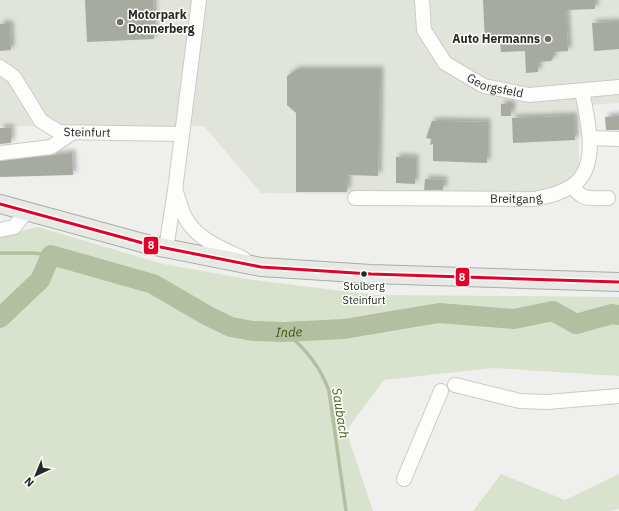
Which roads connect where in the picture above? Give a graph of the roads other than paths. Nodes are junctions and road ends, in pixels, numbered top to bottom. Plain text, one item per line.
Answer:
1 (199, 0) edge
2 (422, 0) edge
3 (0, 67) edge
4 (619, 87) edge
5 (582, 91) junction
6 (72, 133) junction
7 (181, 134) junction
8 (591, 138) junction
9 (619, 138) edge
10 (0, 153) edge
11 (573, 186) junction
12 (176, 190) junction
13 (355, 198) dead end
14 (608, 198) dead end
15 (0, 204) edge
16 (27, 211) junction
17 (0, 230) edge
18 (166, 249) junction
19 (261, 267) junction
20 (619, 282) edge
21 (455, 385) dead end
22 (441, 391) dead end
23 (619, 396) edge
24 (404, 479) dead end

1 - 7 street
2 - 5 street, Georgsfeld
3 - 6 street, Steinfurt
4 - 5 street, Georgsfeld
5 - 8 street, Breitgang
6 - 7 street, Steinfurt
6 - 10 street
7 - 12 street
8 - 9 street
8 - 11 street, Breitgang
11 - 13 street, Breitgang
11 - 14 street
12 - 18 street
12 - 19 street
15 - 16 main road
16 - 17 street
16 - 18 main road
18 - 19 main road
19 - 20 main road
21 - 23 street
22 - 24 street

